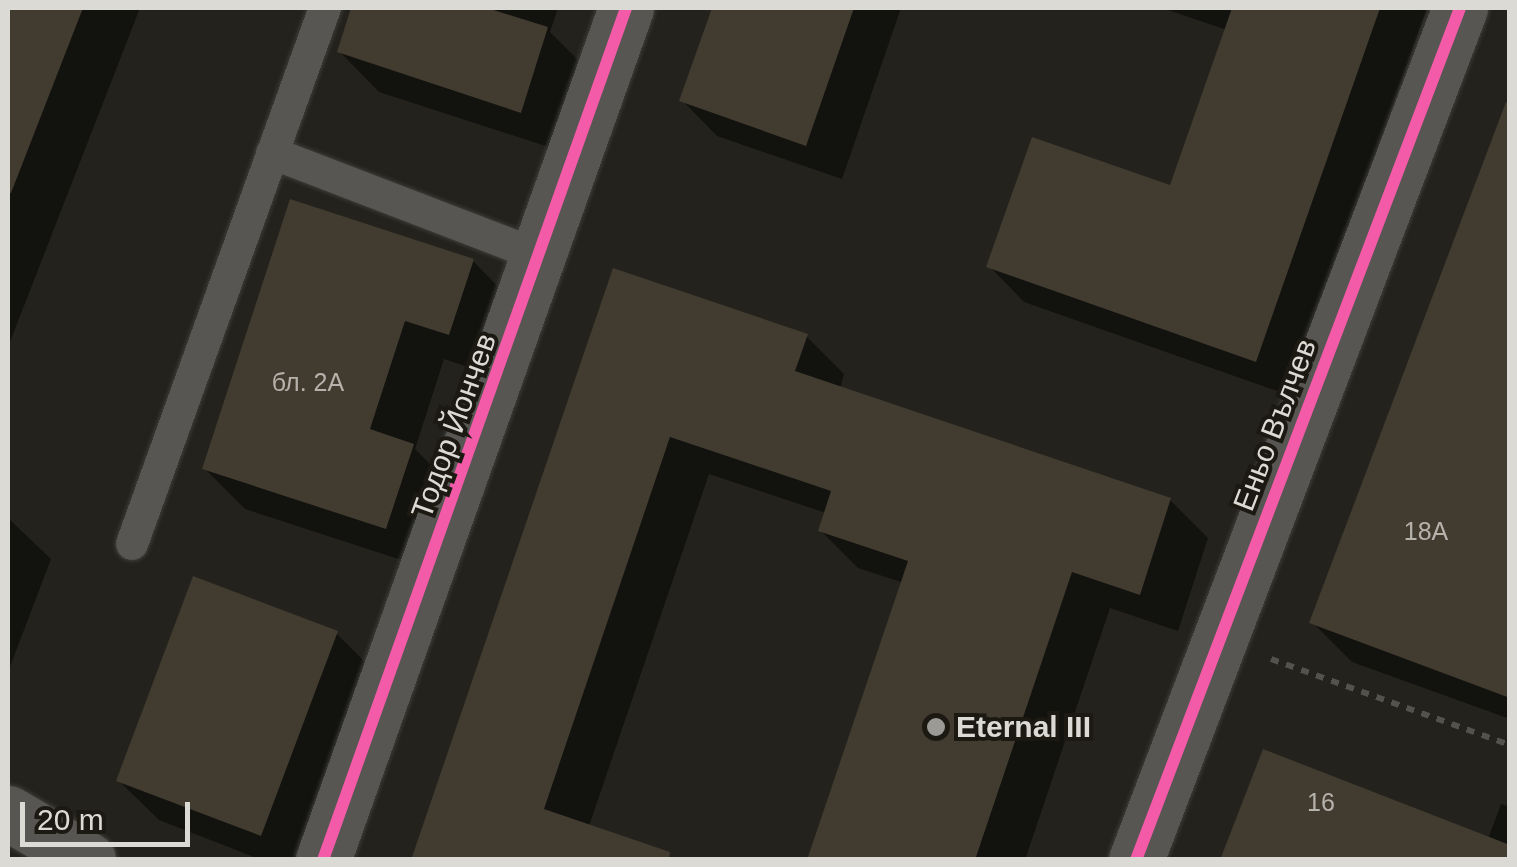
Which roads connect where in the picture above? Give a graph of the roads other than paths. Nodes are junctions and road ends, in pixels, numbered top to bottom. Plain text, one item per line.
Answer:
1 (325, 8) edge
2 (626, 8) edge
3 (1460, 8) edge
4 (272, 154) junction
5 (541, 256) junction
6 (132, 544) dead end
7 (8, 812) edge
8 (88, 860) edge
9 (323, 860) edge
10 (1136, 860) edge

1 - 4 lane
2 - 5 street, Тодор Йончев
3 - 10 street, Еньо Вълчев
4 - 5 lane
4 - 6 lane
5 - 9 street, Тодор Йончев
7 - 8 street

